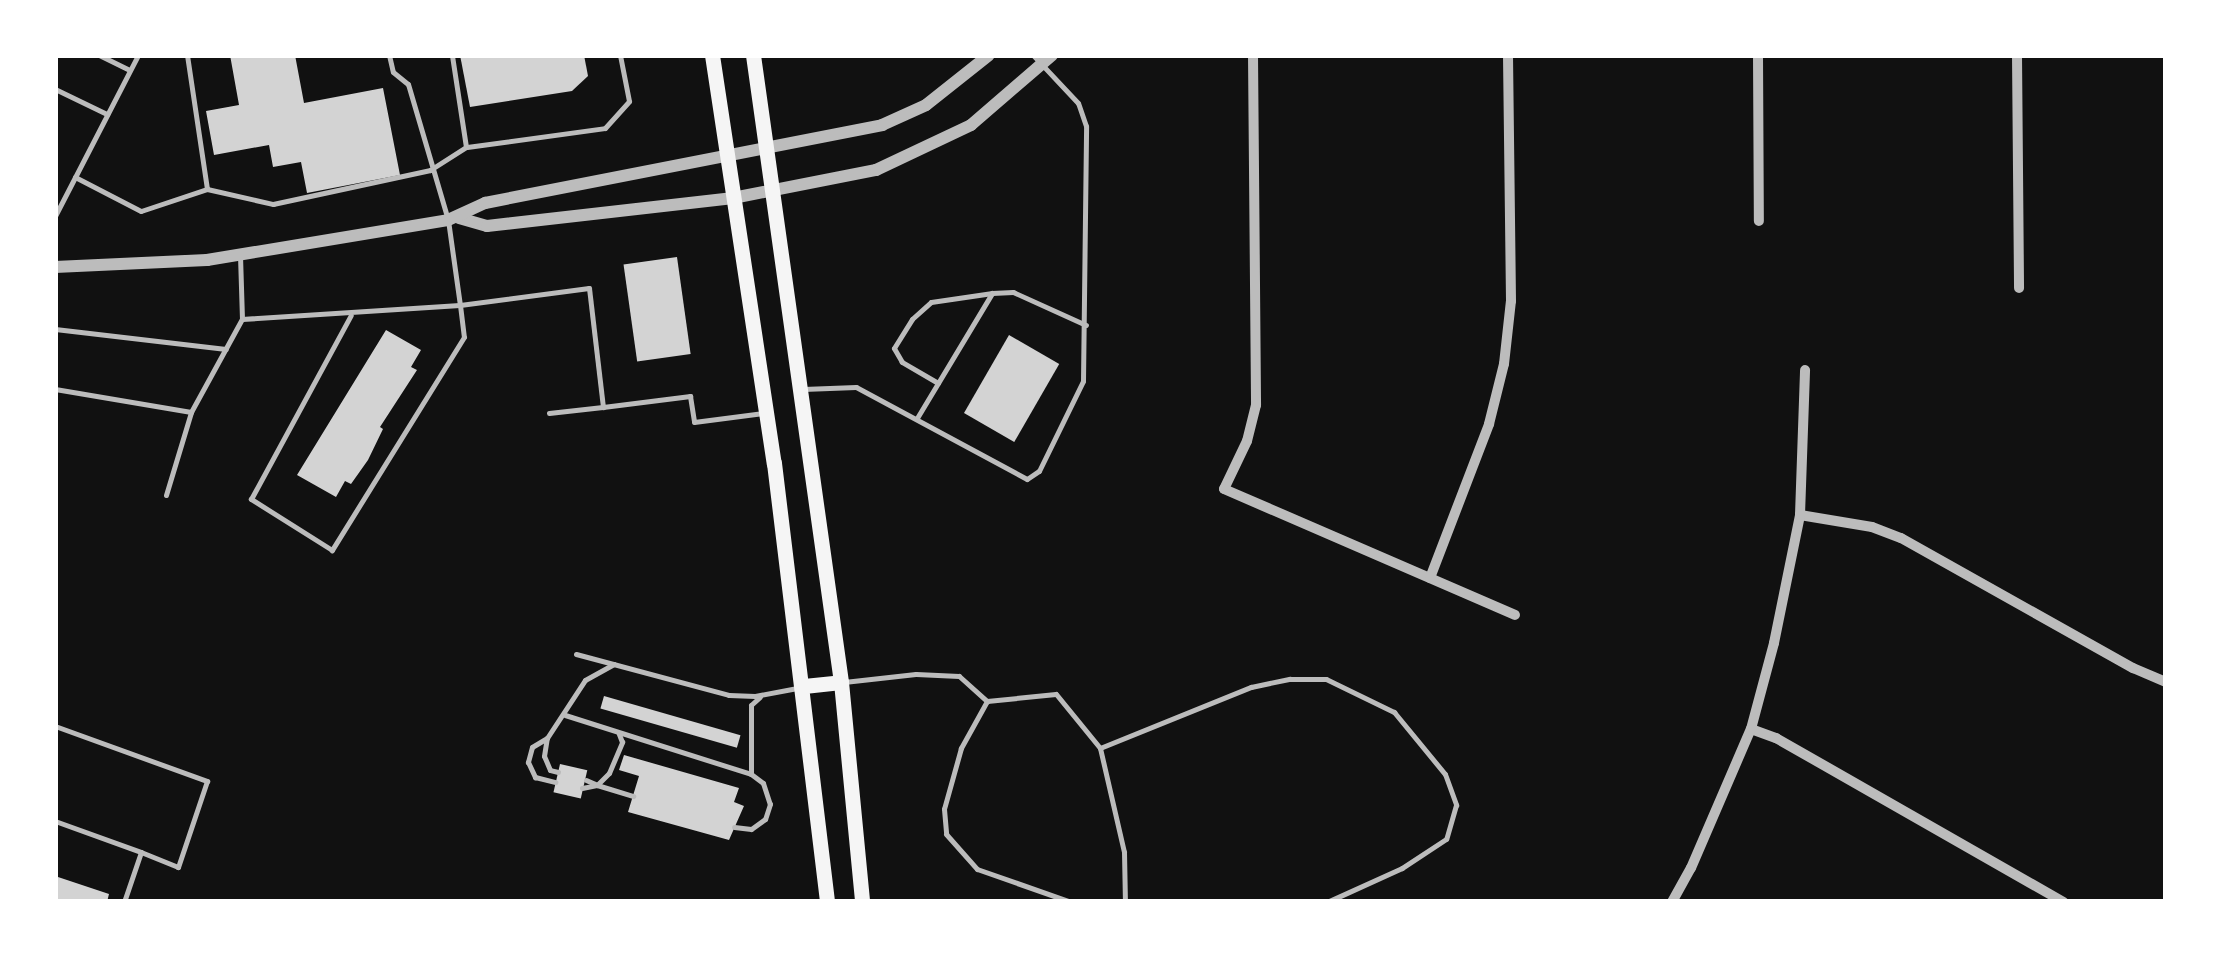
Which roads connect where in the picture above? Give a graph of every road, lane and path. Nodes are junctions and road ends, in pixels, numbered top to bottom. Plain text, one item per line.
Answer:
1 (99, 55) edge
2 (138, 55) edge
3 (187, 55) edge
4 (389, 55) edge
5 (452, 55) edge
6 (620, 55) edge
7 (712, 55) edge
8 (753, 55) edge
9 (989, 55) edge
10 (1253, 55) edge
11 (1508, 55) edge
12 (1758, 55) edge
13 (2017, 55) edge
14 (1042, 58) edge
15 (130, 70) junction
16 (55, 89) edge
17 (107, 114) junction
18 (466, 147) junction
19 (768, 149) junction
20 (728, 156) junction
21 (430, 170) junction
22 (75, 176) junction
23 (207, 189) junction
24 (773, 191) junction
25 (733, 198) junction
26 (55, 216) edge
27 (454, 219) junction
28 (1759, 222) dead end
29 (240, 254) junction
30 (55, 267) edge
31 (2019, 288) dead end
32 (992, 292) junction
33 (460, 304) junction
34 (350, 315) junction
35 (242, 319) junction
36 (1086, 324) junction
37 (55, 329) edge
38 (226, 350) junction
39 (1805, 370) dead end
40 (938, 382) junction
41 (55, 388) edge
42 (801, 389) junction
43 (603, 407) junction
44 (191, 412) junction
45 (767, 412) junction
46 (549, 413) dead end
47 (917, 418) junction
48 (166, 495) dead end
49 (1800, 516) junction
50 (1430, 578) junction
51 (1515, 614) dead end
52 (576, 654) dead end
53 (614, 664) junction
54 (841, 682) junction
55 (2166, 682) edge
56 (804, 686) junction
57 (762, 695) junction
58 (987, 701) junction
59 (565, 715) junction
60 (55, 726) edge
61 (1750, 729) junction
62 (618, 734) junction
63 (547, 738) junction
64 (1100, 748) junction
65 (558, 772) dead end
66 (751, 774) junction
67 (586, 780) dead end
68 (556, 782) dead end
69 (597, 786) junction
70 (582, 788) dead end
71 (633, 796) dead end
72 (55, 821) edge
73 (734, 827) dead end
74 (141, 852) junction
75 (124, 902) edge
76 (827, 902) edge
77 (862, 902) edge
78 (1071, 902) edge
79 (1125, 902) edge
80 (1327, 902) edge
81 (1672, 902) edge
82 (2064, 902) edge

1 - 15 lane
2 - 15 lane
3 - 23 lane
4 - 21 lane
5 - 18 lane
6 - 18 lane
7 - 20 main road
8 - 19 main road
9 - 19 street
10 - 50 street
11 - 50 street
12 - 28 street
13 - 31 street
14 - 24 street
14 - 36 lane
15 - 17 lane
16 - 17 lane
17 - 22 lane
18 - 21 lane
19 - 20 street
19 - 24 main road
20 - 25 main road
20 - 27 street
21 - 23 lane
21 - 27 lane
22 - 23 lane
22 - 26 lane
24 - 25 street
24 - 42 main road
25 - 27 street
25 - 45 main road
27 - 29 street
27 - 33 lane
29 - 30 street
29 - 35 lane
32 - 36 lane
32 - 40 lane
32 - 40 lane
33 - 34 lane
33 - 34 lane
33 - 43 lane
34 - 35 lane
35 - 38 lane
36 - 47 lane
37 - 38 lane
38 - 44 lane
39 - 49 street
40 - 47 lane
41 - 44 lane
42 - 47 lane
42 - 54 main road
43 - 45 lane
43 - 46 lane
44 - 48 lane
45 - 56 main road
49 - 55 street
49 - 61 street
50 - 51 street
52 - 53 lane
53 - 57 lane
53 - 59 lane
54 - 56 main road
54 - 58 lane
54 - 77 main road
56 - 57 lane
56 - 76 main road
57 - 66 lane
58 - 64 lane
58 - 78 lane
59 - 62 lane
59 - 63 lane
60 - 74 lane
61 - 81 street
61 - 82 street
62 - 66 lane
62 - 69 lane
63 - 65 lane
63 - 68 lane
64 - 79 lane
64 - 80 lane
66 - 73 lane
67 - 69 lane
69 - 70 lane
69 - 71 lane
72 - 74 lane
74 - 75 lane

